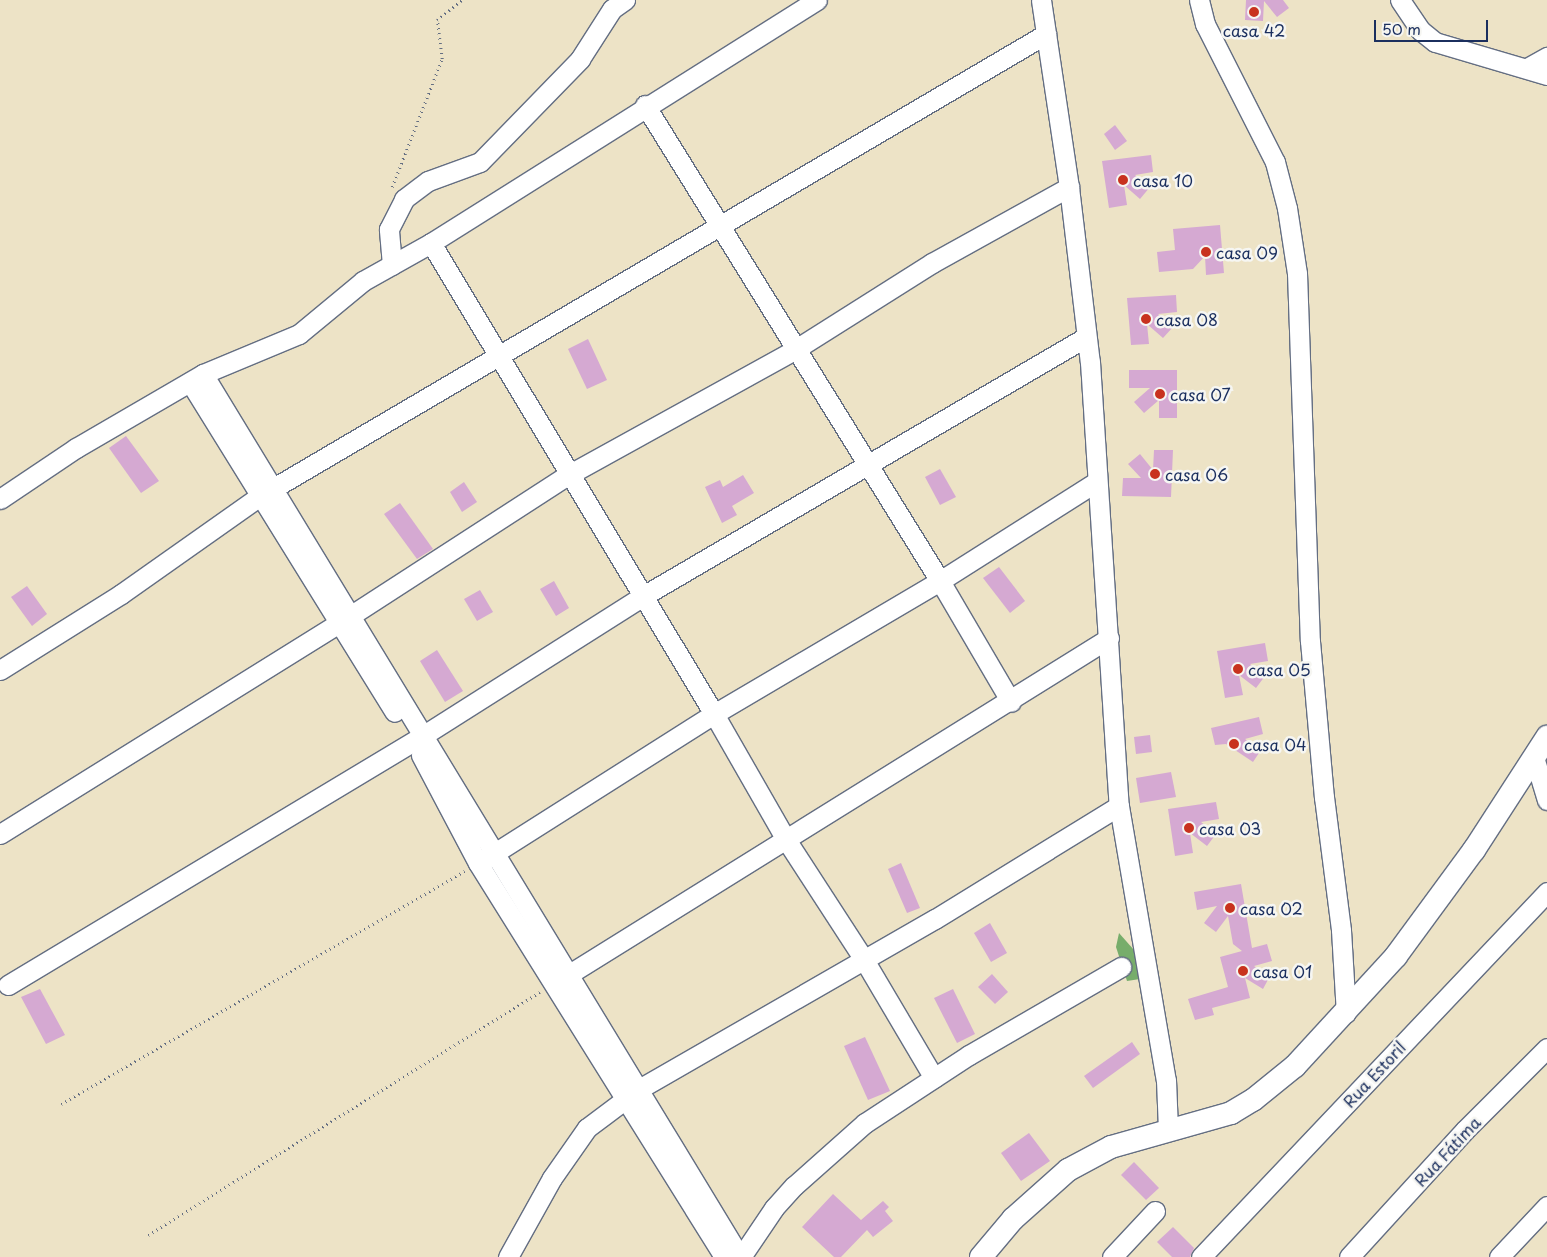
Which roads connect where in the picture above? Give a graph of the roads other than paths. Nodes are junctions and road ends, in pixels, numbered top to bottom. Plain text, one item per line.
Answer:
1 (625, 0) edge
2 (817, 0) edge
3 (1041, 0) edge
4 (1199, 0) edge
5 (1400, 0) edge
6 (1046, 34) junction
7 (1547, 57) edge
8 (1527, 68) junction
9 (1547, 75) edge
10 (645, 105) junction
11 (1069, 187) junction
12 (721, 227) junction
13 (430, 243) junction
14 (392, 265) junction
15 (1086, 338) junction
16 (796, 348) junction
17 (498, 359) junction
18 (196, 378) junction
19 (866, 464) junction
20 (568, 475) junction
21 (1096, 482) junction
22 (267, 493) junction
23 (0, 499) edge
24 (940, 581) junction
25 (643, 596) junction
26 (346, 619) junction
27 (1109, 638) junction
28 (0, 670) edge
29 (1011, 702) junction
30 (714, 714) junction
31 (1547, 737) edge
32 (419, 738) junction
33 (1534, 757) junction
34 (1547, 800) edge
35 (1119, 806) junction
36 (0, 834) edge
37 (785, 838) junction
38 (486, 859) junction
39 (1547, 892) edge
40 (863, 958) junction
41 (1121, 967) dead end
42 (560, 979) junction
43 (8, 985) dead end
44 (1346, 1012) junction
45 (1547, 1048) edge
46 (934, 1078) junction
47 (632, 1094) junction
48 (1168, 1130) junction
49 (1547, 1206) edge
50 (1155, 1211) dead end
51 (508, 1257) edge
52 (724, 1257) edge
53 (740, 1257) edge
54 (981, 1257) edge
55 (1112, 1257) edge
56 (1200, 1257) edge
57 (1349, 1257) edge
58 (1499, 1257) edge

1 - 14 street
2 - 10 street
3 - 6 street
4 - 44 street
5 - 8 street
6 - 11 street
6 - 12 street
7 - 8 street
8 - 9 street
10 - 12 street
10 - 13 street
11 - 15 street
11 - 16 street
12 - 16 street
12 - 17 street
13 - 14 street
13 - 17 street
14 - 18 street
15 - 19 street
15 - 21 street
16 - 19 street
16 - 20 street
17 - 20 street
17 - 22 street
18 - 22 street
18 - 23 street
19 - 24 street
19 - 25 street
20 - 25 street
20 - 26 street
21 - 24 street
21 - 27 street
22 - 26 street
22 - 28 street
24 - 29 street
24 - 30 street
25 - 30 street
25 - 32 street
26 - 32 street
26 - 36 street
27 - 29 street
27 - 35 street
29 - 37 street
30 - 37 street
30 - 38 street
31 - 33 main road
32 - 38 street
32 - 43 street
33 - 34 street
33 - 44 main road
35 - 40 street
35 - 48 street
37 - 40 street
37 - 42 street
38 - 42 street
39 - 56 street, Rua Estoril
40 - 46 street
40 - 47 street
41 - 46 street
42 - 47 street
44 - 48 main road
45 - 57 street, Rua Fátima
46 - 53 street
47 - 51 street
47 - 52 street
47 - 53 street
48 - 54 main road
49 - 58 street
50 - 55 street

